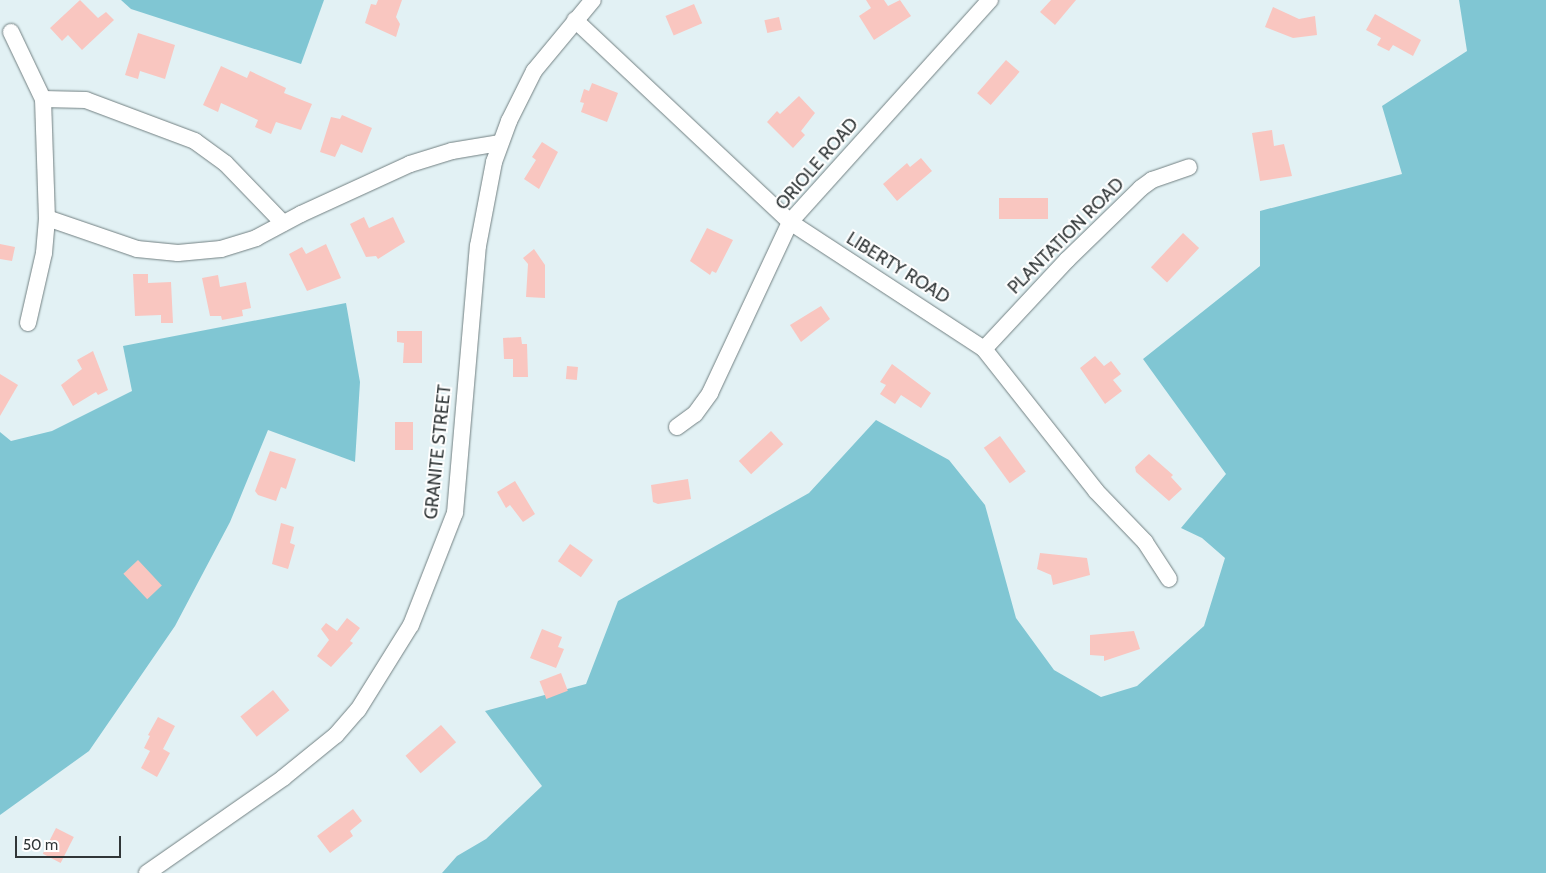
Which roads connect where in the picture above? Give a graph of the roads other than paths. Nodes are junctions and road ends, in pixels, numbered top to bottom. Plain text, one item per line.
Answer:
1 (593, 0) edge
2 (990, 0) edge
3 (575, 20) junction
4 (11, 32) dead end
5 (43, 99) junction
6 (500, 143) junction
7 (1188, 167) dead end
8 (46, 218) junction
9 (790, 222) junction
10 (283, 223) junction
11 (28, 323) dead end
12 (984, 349) junction
13 (677, 426) dead end
14 (1169, 579) dead end
15 (146, 873) edge

1 - 3 street, GRANITE STREET
2 - 9 street, ORIOLE ROAD
3 - 6 street, GRANITE STREET
3 - 9 street, LIBERTY ROAD
4 - 5 street
5 - 8 street
5 - 10 street
6 - 10 street
6 - 15 street, GRANITE STREET
7 - 12 street, PLANTATION ROAD
8 - 10 street
8 - 11 street
9 - 12 street, LIBERTY ROAD
9 - 13 street, ORIOLE ROAD
12 - 14 street, LIBERTY ROAD

